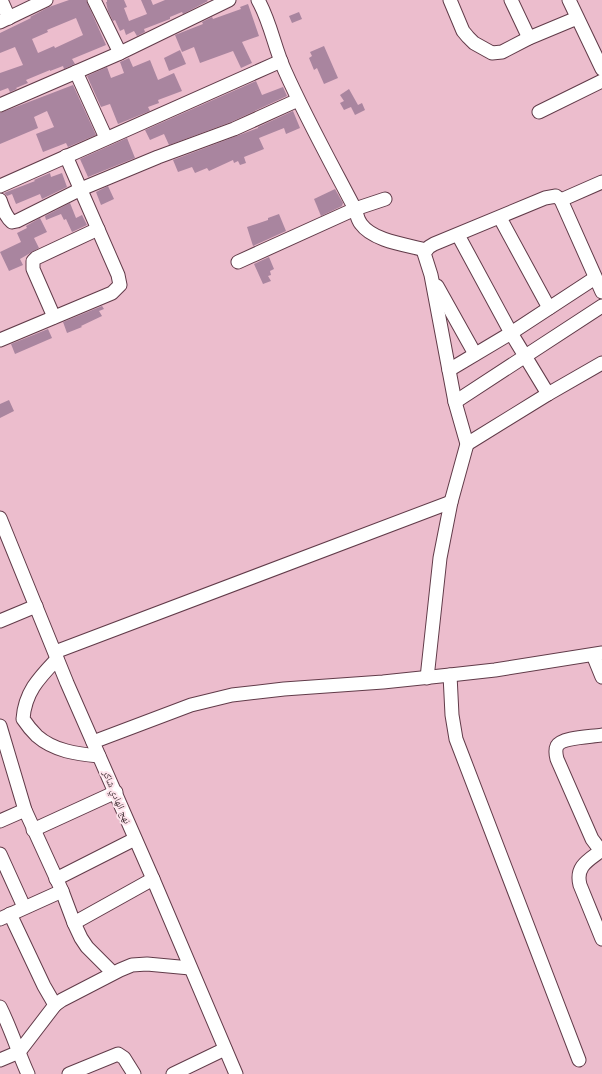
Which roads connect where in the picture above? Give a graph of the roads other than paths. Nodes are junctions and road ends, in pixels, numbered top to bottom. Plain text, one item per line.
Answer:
1 (1, 0) edge
2 (46, 0) edge
3 (94, 0) edge
4 (229, 0) edge
5 (258, 0) edge
6 (512, 0) edge
7 (568, 0) edge
8 (454, 1) edge
9 (576, 18) junction
10 (5, 20) edge
11 (529, 38) junction
12 (120, 53) junction
13 (280, 61) junction
14 (602, 69) edge
15 (76, 72) junction
16 (602, 81) edge
17 (298, 100) junction
18 (0, 105) edge
19 (539, 112) dead end
20 (106, 138) junction
21 (66, 156) junction
22 (602, 182) edge
23 (0, 186) edge
24 (81, 189) junction
25 (385, 199) dead end
26 (0, 200) edge
27 (561, 200) junction
28 (355, 209) junction
29 (500, 218) junction
30 (98, 229) junction
31 (458, 235) junction
32 (426, 250) junction
33 (238, 262) dead end
34 (431, 275) junction
35 (595, 278) junction
36 (602, 292) edge
37 (602, 306) edge
38 (549, 308) junction
39 (54, 317) junction
40 (511, 333) junction
41 (0, 340) edge
42 (475, 354) junction
43 (525, 356) junction
44 (602, 362) edge
45 (450, 370) junction
46 (548, 394) junction
47 (455, 402) junction
48 (467, 444) junction
49 (451, 502) junction
50 (0, 518) edge
51 (36, 606) junction
52 (0, 621) edge
53 (598, 654) edge
54 (56, 655) junction
55 (450, 675) junction
56 (427, 678) junction
57 (602, 678) edge
58 (23, 719) junction
59 (0, 723) edge
60 (0, 726) edge
61 (602, 735) edge
62 (93, 742) junction
63 (99, 756) junction
64 (116, 792) junction
65 (25, 810) junction
66 (0, 821) edge
67 (33, 830) junction
68 (135, 839) junction
69 (602, 850) edge
70 (0, 854) edge
71 (56, 879) junction
72 (153, 879) junction
73 (62, 891) junction
74 (24, 907) junction
75 (5, 916) edge
76 (74, 923) junction
77 (602, 939) edge
78 (190, 968) junction
79 (114, 973) junction
80 (55, 1004) junction
81 (0, 1008) edge
82 (225, 1049) junction
83 (18, 1052) junction
84 (0, 1060) edge
85 (579, 1060) dead end
86 (28, 1074) edge
87 (69, 1074) edge
88 (134, 1074) edge
89 (173, 1074) edge
90 (236, 1074) edge

1 - 10 street
2 - 10 street
3 - 12 street
4 - 12 street
5 - 13 street
6 - 11 street
7 - 9 street
8 - 11 street
9 - 11 street
9 - 14 street
12 - 15 street
13 - 17 street
13 - 20 street
15 - 18 street
15 - 20 street
16 - 19 street
17 - 24 street
17 - 28 street
20 - 21 street
21 - 23 street
21 - 24 street
22 - 27 street
24 - 26 street
24 - 30 street
25 - 28 street
27 - 29 street
27 - 35 street
28 - 32 street
28 - 33 street
29 - 31 street
29 - 38 street
30 - 39 street
30 - 39 street
31 - 32 street
31 - 40 street
32 - 34 street
34 - 42 street
34 - 45 street
35 - 36 street
35 - 38 street
37 - 43 street
38 - 40 street
39 - 41 street
40 - 42 street
40 - 43 street
42 - 45 street
43 - 46 street
43 - 47 street
44 - 46 street
45 - 47 street
46 - 48 street
47 - 48 street
48 - 49 street
49 - 54 street
49 - 56 street
50 - 51 street, نهج الهادي شاكر
51 - 52 street
51 - 54 street, نهج الهادي شاكر
53 - 55 street
53 - 57 street
54 - 58 street
54 - 62 street, نهج الهادي شاكر
55 - 56 street
55 - 85 street
56 - 62 street
58 - 59 street
58 - 63 street
60 - 65 street
61 - 69 street
62 - 63 street, نهج الهادي شاكر
63 - 64 street, نهج الهادي شاكر
64 - 67 street
64 - 68 street, نهج الهادي شاكر
65 - 66 street
65 - 67 street
67 - 71 street
68 - 71 street
68 - 72 street, نهج الهادي شاكر
69 - 77 street
70 - 74 street
71 - 73 street
72 - 76 street
72 - 78 street, نهج الهادي شاكر
73 - 74 street
73 - 76 street
74 - 75 street
75 - 80 street
76 - 79 street
78 - 79 street
78 - 82 street, نهج الهادي شاكر
79 - 80 street
80 - 83 street
81 - 83 street
82 - 89 street
82 - 90 street, نهج الهادي شاكر
83 - 84 street
83 - 86 street
87 - 88 street

